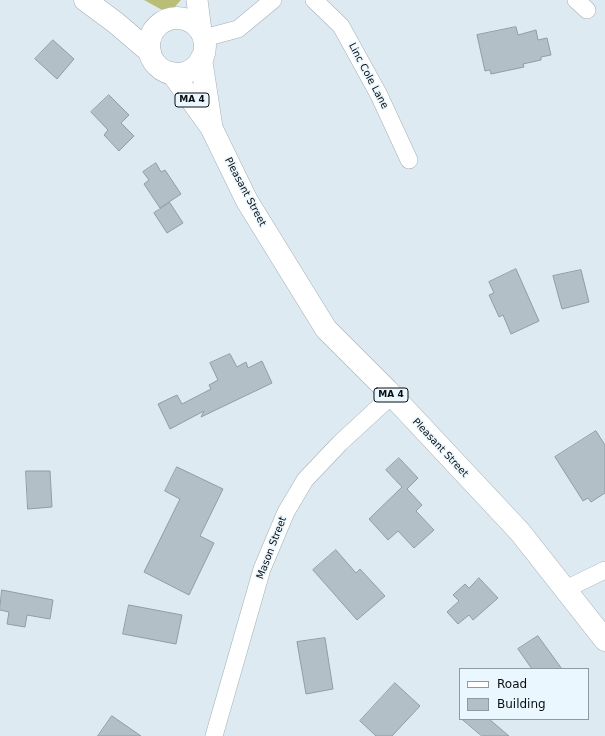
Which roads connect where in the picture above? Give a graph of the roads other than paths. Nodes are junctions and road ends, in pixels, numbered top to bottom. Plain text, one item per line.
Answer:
1 (85, 0) edge
2 (197, 0) edge
3 (273, 0) edge
4 (314, 0) edge
5 (196, 22) edge
6 (116, 23) junction
7 (157, 26) junction
8 (150, 52) junction
9 (201, 59) junction
10 (172, 73) junction
11 (211, 127) junction
12 (409, 160) dead end
13 (391, 396) junction
14 (605, 570) edge
15 (564, 590) junction
16 (605, 640) edge
17 (214, 736) edge

1 - 6 main road
2 - 5 street
3 - 5 street
4 - 12 street, Linc Cole Lane
5 - 7 main road
5 - 9 main road
6 - 7 main road
6 - 8 main road
7 - 8 main road
8 - 10 main road
9 - 10 main road
9 - 11 main road, Pleasant Street
10 - 11 main road, Pleasant Street / MA 4
11 - 13 main road, Pleasant Street / MA 4
13 - 15 main road, Pleasant Street / MA 4
13 - 17 street, Mason Street
14 - 15 street
15 - 16 main road, Pleasant Street / MA 4

